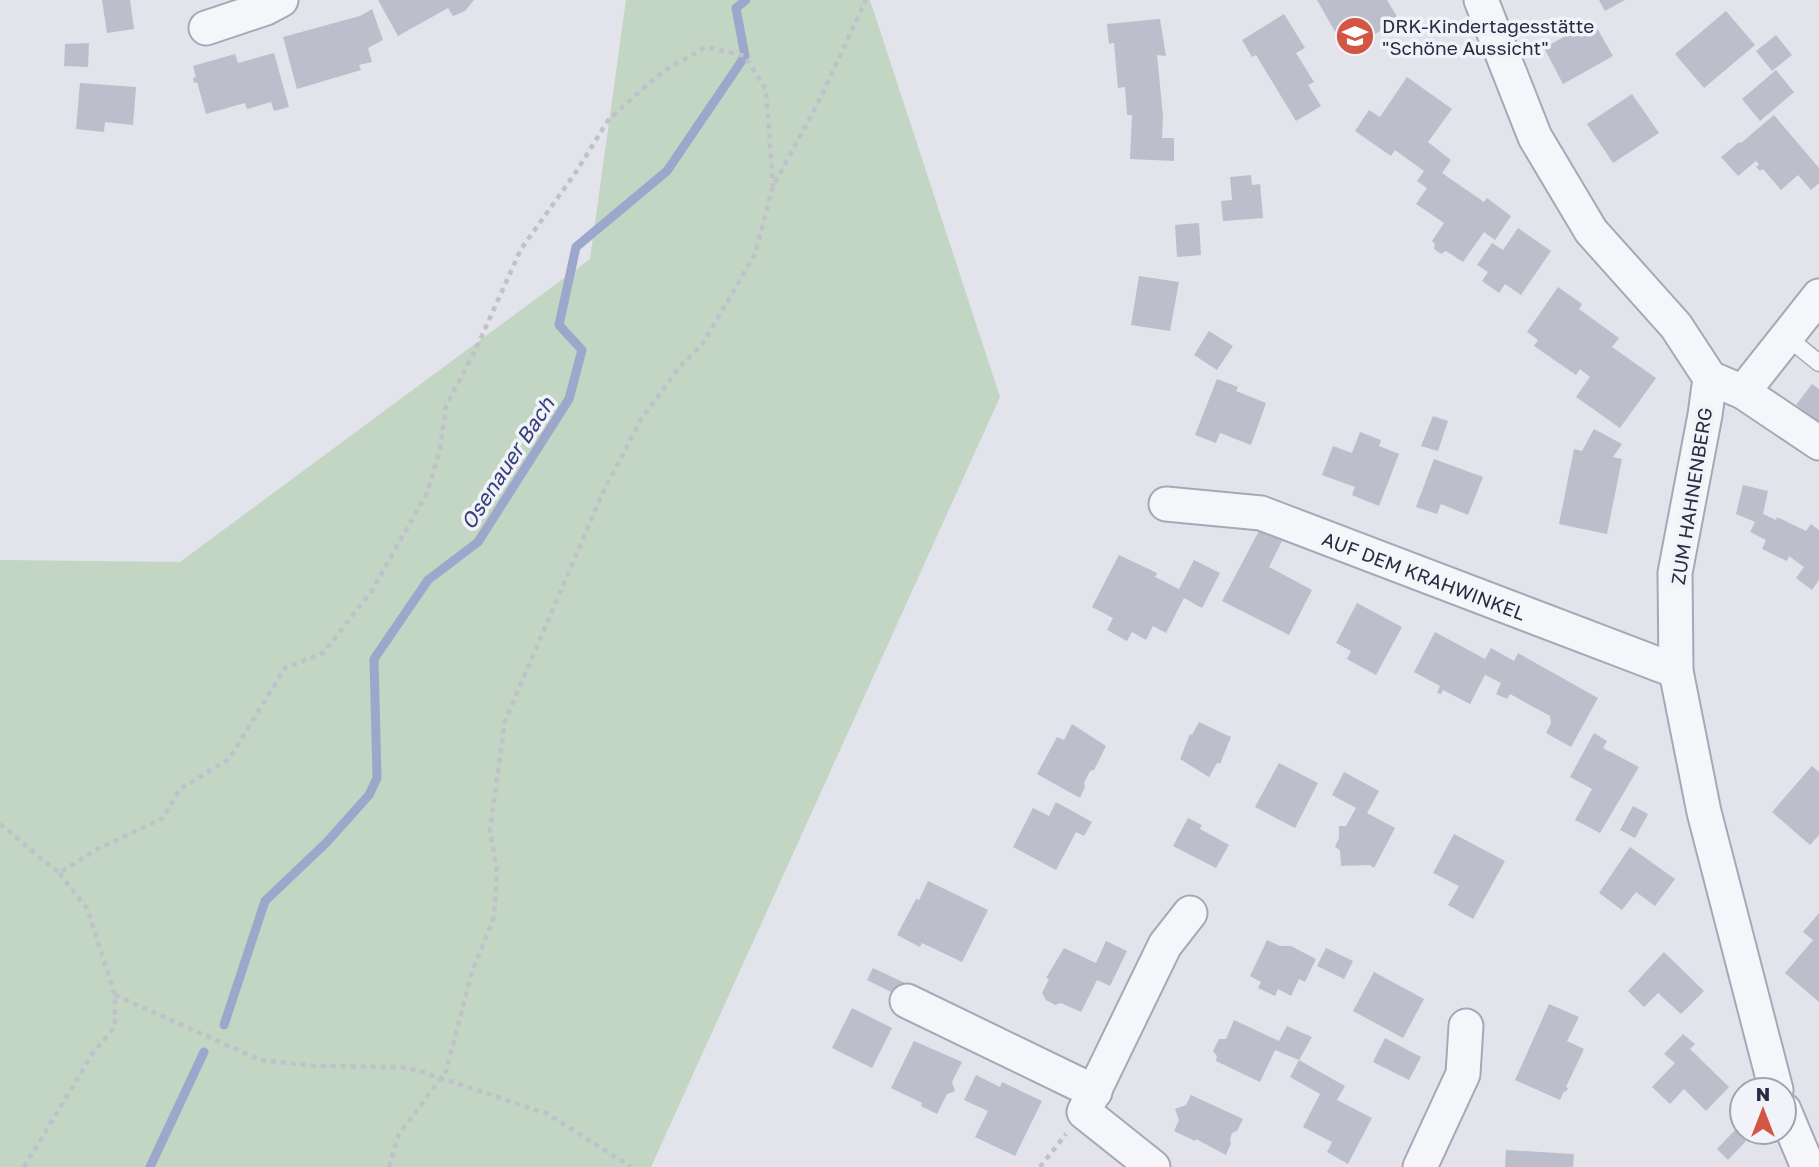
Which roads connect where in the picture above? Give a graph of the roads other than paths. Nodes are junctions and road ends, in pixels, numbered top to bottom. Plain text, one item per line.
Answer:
1 (281, 0) edge
2 (1481, 0) edge
3 (206, 28) dead end
4 (1819, 296) edge
5 (1787, 337) junction
6 (1819, 363) edge
7 (1710, 377) junction
8 (1743, 392) junction
9 (1819, 443) edge
10 (1166, 504) dead end
11 (1676, 671) junction
12 (1190, 913) dead end
13 (907, 1001) dead end
14 (1466, 1026) dead end
15 (1772, 1076) edge
16 (1090, 1102) junction
17 (1798, 1143) edge
18 (1153, 1167) edge
19 (1420, 1167) edge
20 (1808, 1167) edge

1 - 3 street
2 - 7 street
4 - 5 street
5 - 6 lane
5 - 8 street
7 - 8 street
7 - 11 street, ZUM HAHNENBERG
8 - 9 street
10 - 11 street, AUF DEM KRAHWINKEL
11 - 15 street, ZUM HAHNENBERG
12 - 16 street
13 - 16 street
14 - 19 street
16 - 18 street
17 - 20 street

